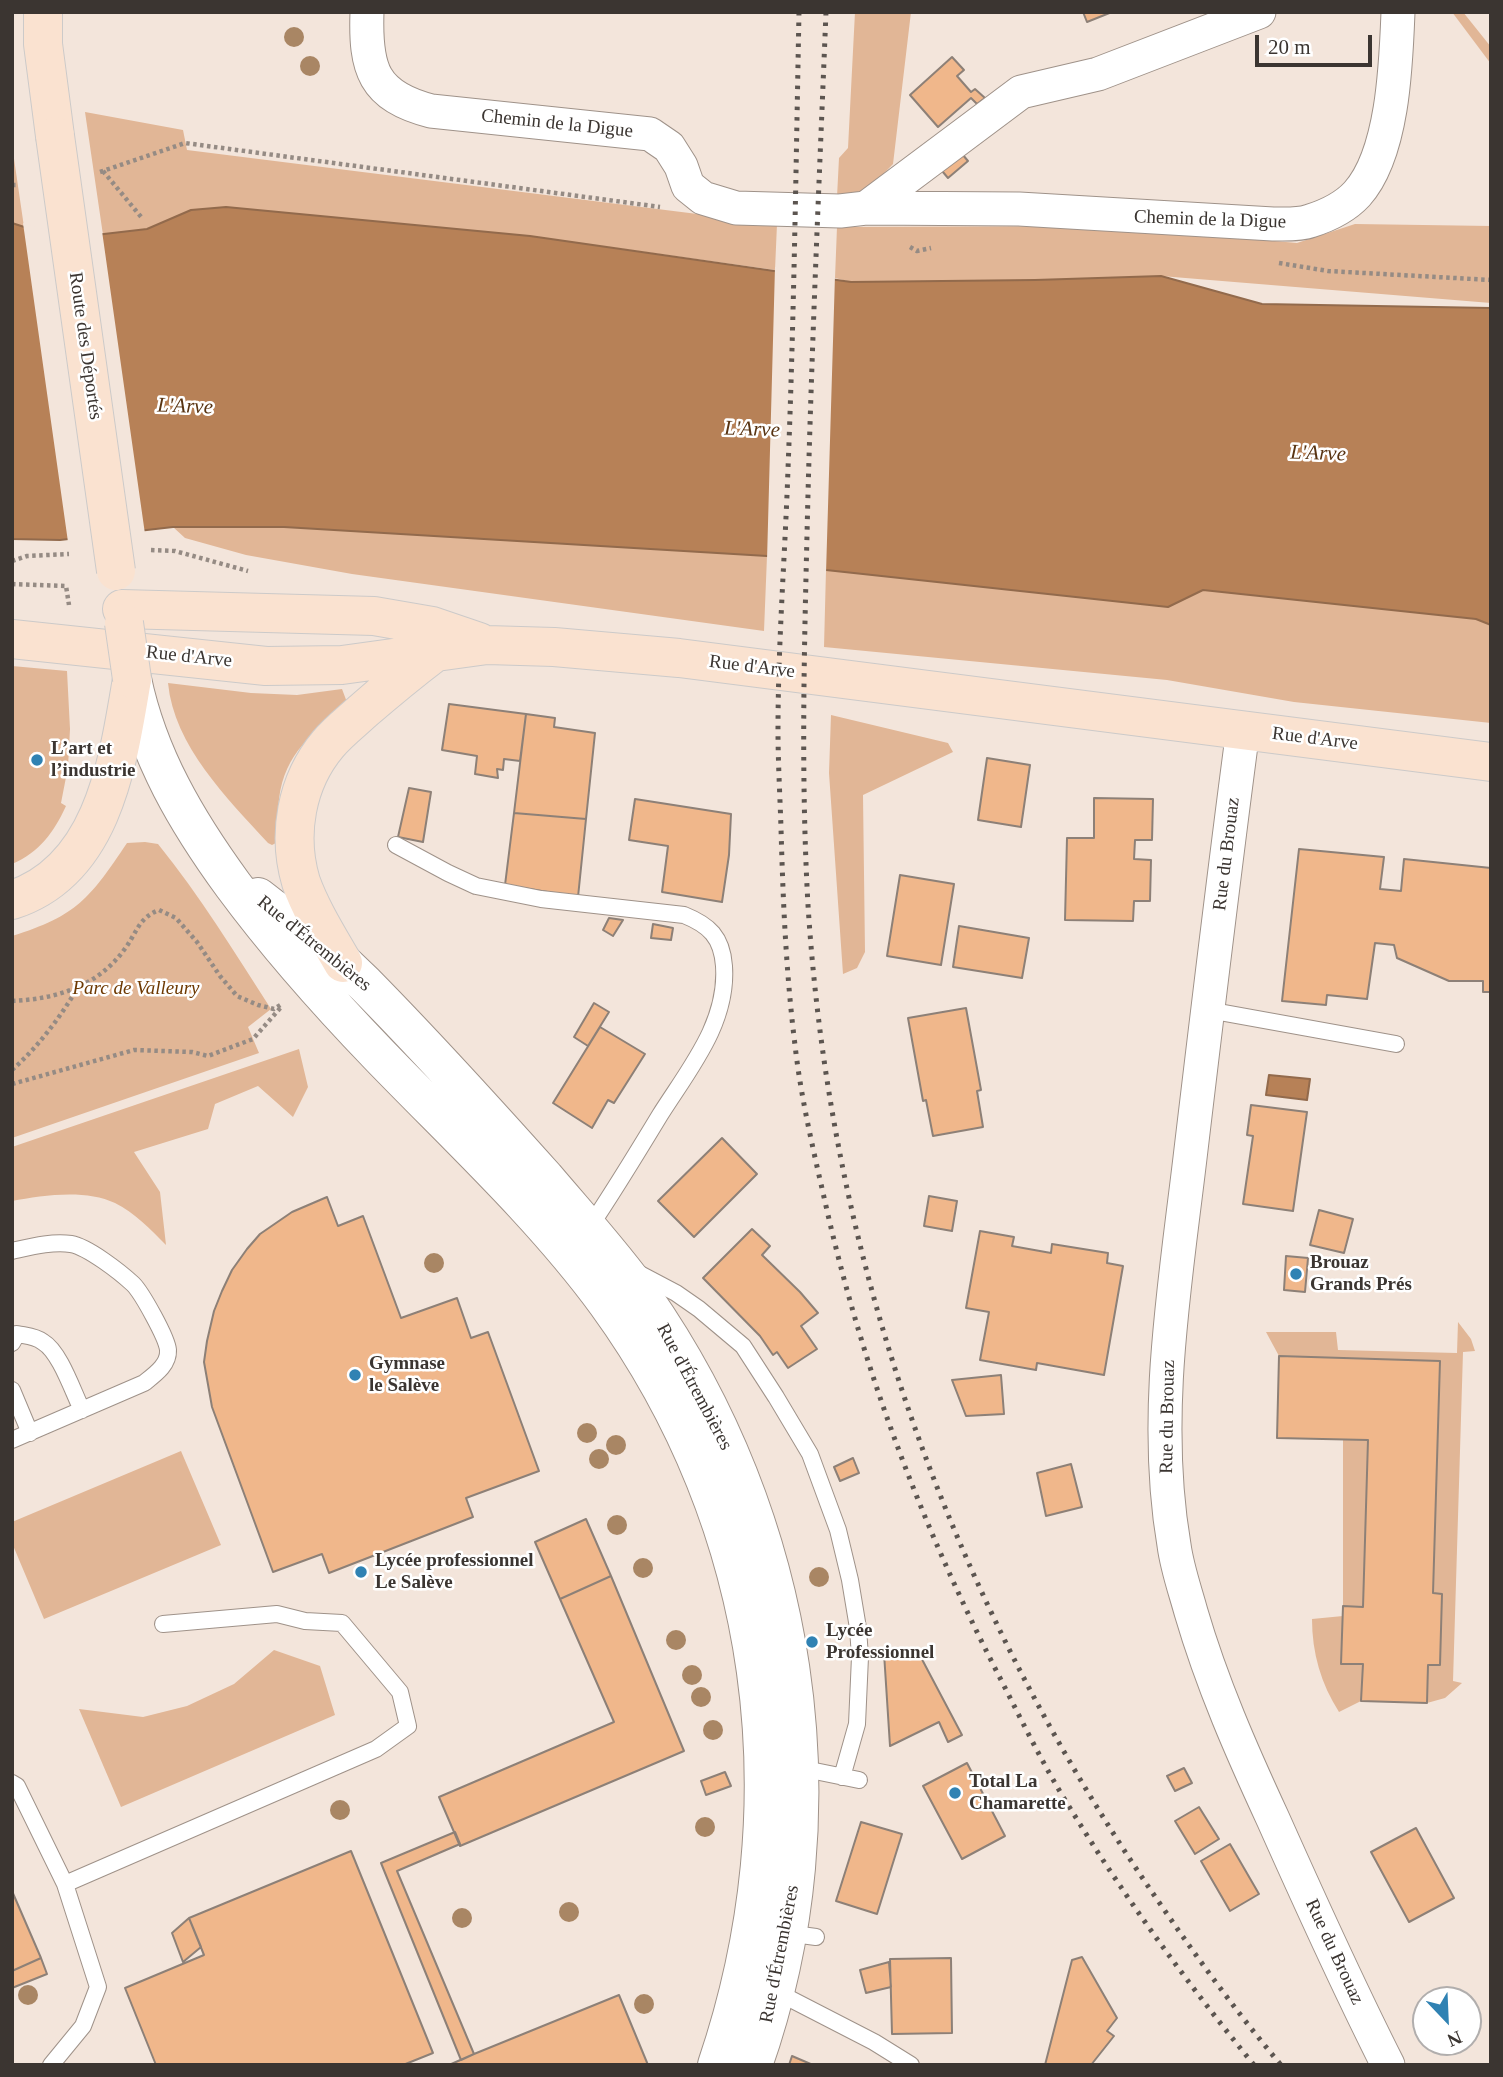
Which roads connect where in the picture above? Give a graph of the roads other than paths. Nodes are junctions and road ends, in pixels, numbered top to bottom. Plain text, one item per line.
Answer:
1 (367, 12) edge
2 (1259, 12) edge
3 (1398, 12) edge
4 (49, 23) edge
5 (866, 208) junction
6 (123, 616) junction
7 (12, 639) edge
8 (487, 645) junction
9 (435, 652) junction
10 (132, 679) junction
11 (1243, 730) junction
12 (1491, 762) edge
13 (396, 845) dead end
14 (225, 874) junction
15 (12, 900) edge
16 (343, 963) junction
17 (1208, 1010) junction
18 (1396, 1044) dead end
19 (576, 1239) junction
20 (12, 1251) edge
21 (615, 1260) junction
22 (14, 1334) edge
23 (12, 1390) edge
24 (82, 1410) junction
25 (30, 1433) junction
26 (12, 1440) edge
27 (163, 1625) dead end
28 (800, 1768) junction
29 (842, 1777) junction
30 (859, 1780) dead end
31 (12, 1783) edge
32 (65, 1884) junction
33 (779, 1932) junction
34 (759, 1983) junction
35 (51, 2065) edge
36 (717, 2065) edge
37 (753, 2065) edge
38 (911, 2065) edge
39 (1388, 2065) edge

1 - 5 street, Chemin de la Digue
2 - 5 street
3 - 5 street, Chemin de la Digue
4 - 6 main road, Route des Déportés, bridge
6 - 8 main road
6 - 10 main road, Route des Déportés, bridge
7 - 9 main road, Rue d'Arve
8 - 9 main road, Rue d'Arve
8 - 11 main road, Rue d'Arve
9 - 16 main road
10 - 14 main road, Rue d'Étrembières
10 - 15 main road, Route des Déportés
11 - 12 main road, Rue d'Arve
11 - 17 street, Rue du Brouaz
13 - 19 lane
14 - 16 main road, Rue d'Étrembières
14 - 19 main road, Rue d'Étrembières
16 - 19 main road, Rue d'Étrembières
17 - 18 lane
17 - 39 street, Rue du Brouaz
19 - 21 main road, Rue d'Étrembières
19 - 33 main road, Rue d'Étrembières
20 - 24 lane
21 - 28 main road, Rue d'Étrembières
21 - 29 lane
22 - 24 lane
23 - 25 lane
24 - 25 lane
25 - 26 lane
27 - 32 lane
28 - 29 lane
28 - 33 main road, Rue d'Étrembières
29 - 30 lane
31 - 32 lane
32 - 35 lane
33 - 34 main road, Rue d'Étrembières
34 - 36 main road, Rue d'Étrembières
34 - 37 main road, Rue d'Étrembières
34 - 38 lane

